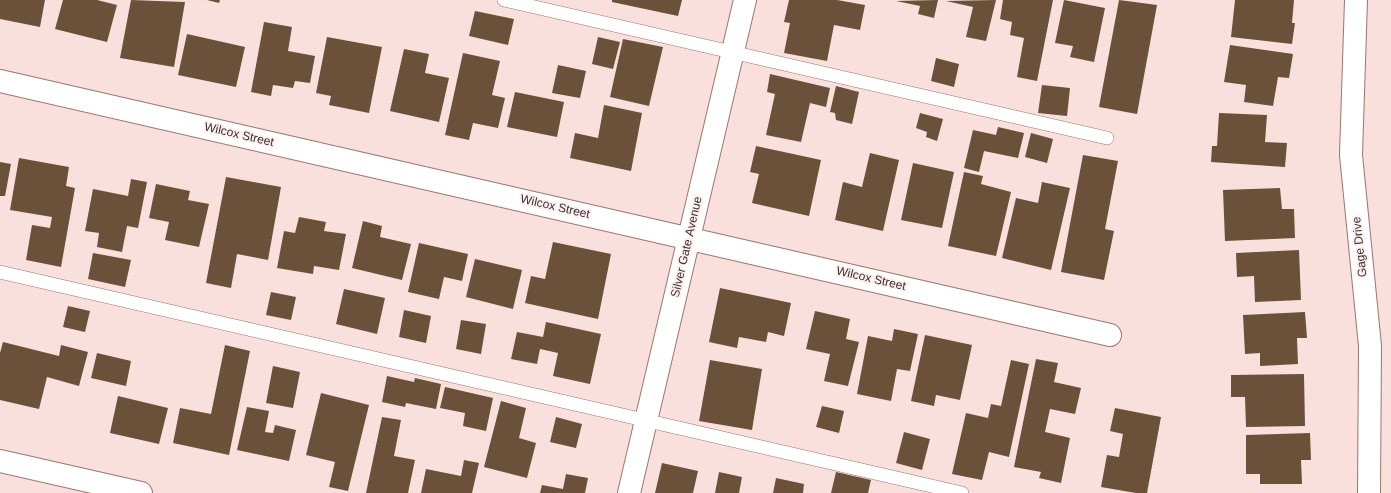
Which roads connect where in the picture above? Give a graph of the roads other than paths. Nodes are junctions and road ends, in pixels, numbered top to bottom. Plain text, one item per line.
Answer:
1 (504, 0) edge
2 (745, 0) edge
3 (1356, 0) edge
4 (732, 52) junction
5 (0, 81) edge
6 (1107, 138) dead end
7 (689, 237) junction
8 (0, 272) edge
9 (1110, 335) dead end
10 (646, 420) junction
11 (0, 461) edge
12 (141, 493) edge
13 (629, 493) edge
14 (962, 493) edge
15 (1369, 493) edge

1 - 4 lane
2 - 4 street, Silver Gate Avenue
3 - 15 street, Gage Drive
4 - 6 lane
4 - 7 street, Silver Gate Avenue
5 - 7 street, Wilcox Street
7 - 9 street, Wilcox Street
7 - 10 street, Silver Gate Avenue
8 - 10 lane
10 - 13 street, Silver Gate Avenue
10 - 14 lane
11 - 12 street

